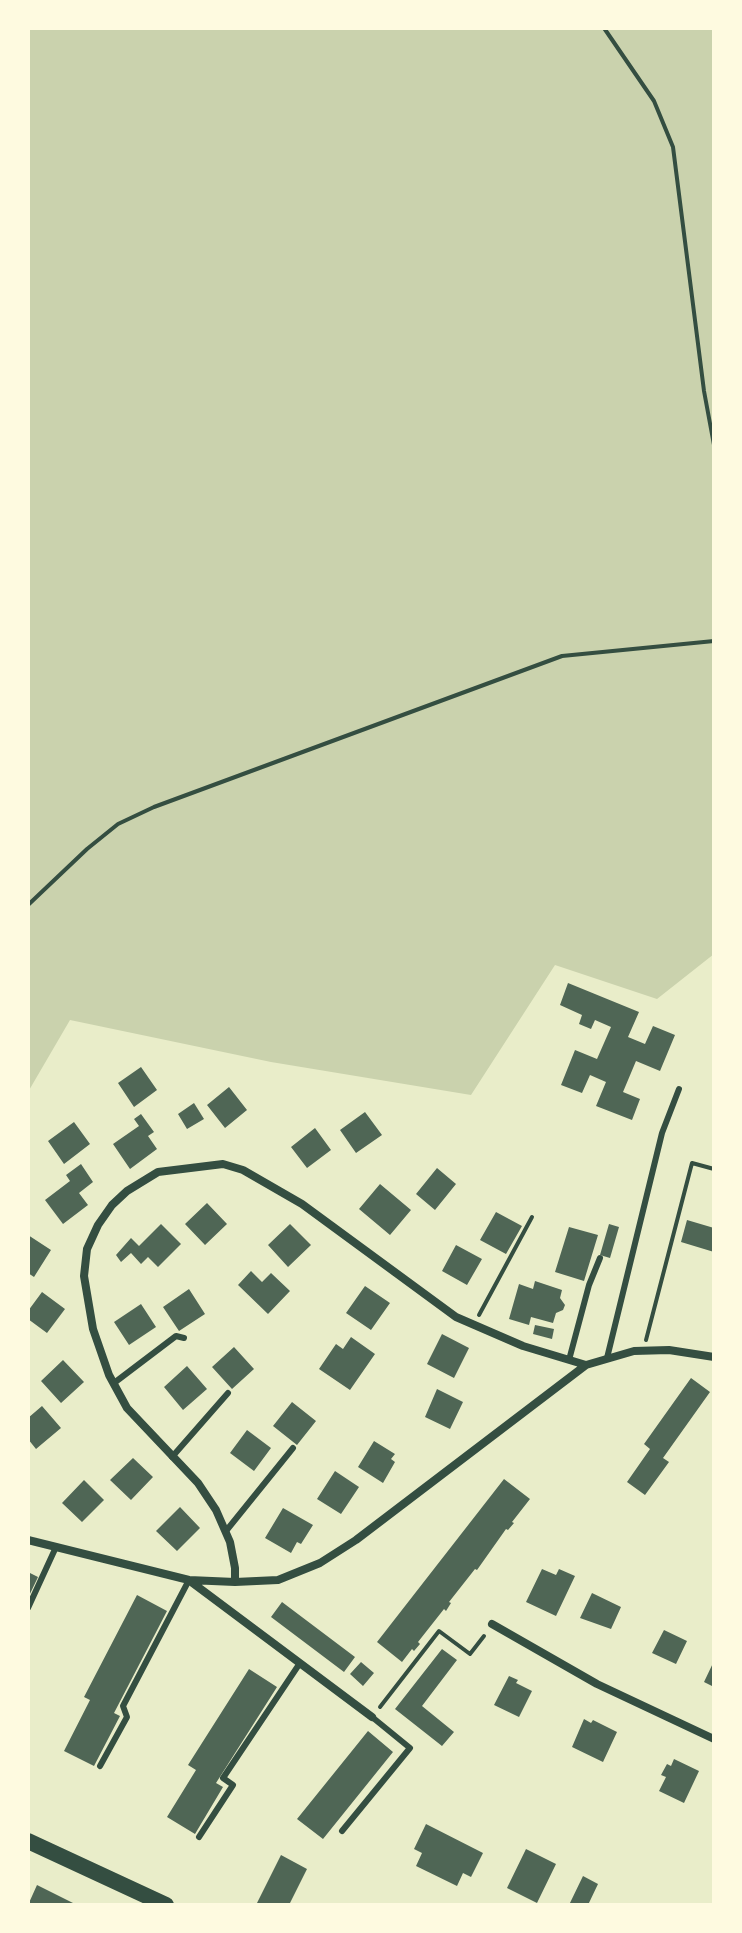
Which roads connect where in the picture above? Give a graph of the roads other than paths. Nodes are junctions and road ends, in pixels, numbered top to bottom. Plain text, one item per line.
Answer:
1 (679, 1089) dead end
2 (600, 1258) dead end
3 (184, 1338) dead end
4 (714, 1357) edge
5 (607, 1358) junction
6 (569, 1360) junction
7 (586, 1365) junction
8 (114, 1383) junction
9 (228, 1393) dead end
10 (293, 1448) dead end
11 (172, 1457) junction
12 (226, 1531) junction
13 (28, 1540) edge
14 (56, 1547) junction
15 (189, 1580) junction
16 (235, 1582) junction
17 (28, 1608) edge
18 (492, 1624) road end
19 (300, 1663) junction
20 (372, 1717) joint
21 (714, 1739) edge
22 (100, 1766) dead end
23 (342, 1831) dead end
24 (199, 1837) dead end
25 (28, 1841) edge
26 (166, 1905) edge

1 - 5 lane
2 - 6 lane
3 - 8 lane
4 - 5 street
5 - 7 street
6 - 7 street
6 - 8 street
7 - 16 street
8 - 11 street
9 - 11 lane
10 - 12 lane
11 - 12 street
12 - 16 street
13 - 14 street
14 - 15 street
14 - 17 lane
15 - 16 street
15 - 19 street
15 - 22 lane
18 - 21 street
19 - 20 street
19 - 24 lane
20 - 23 lane
25 - 26 main road

